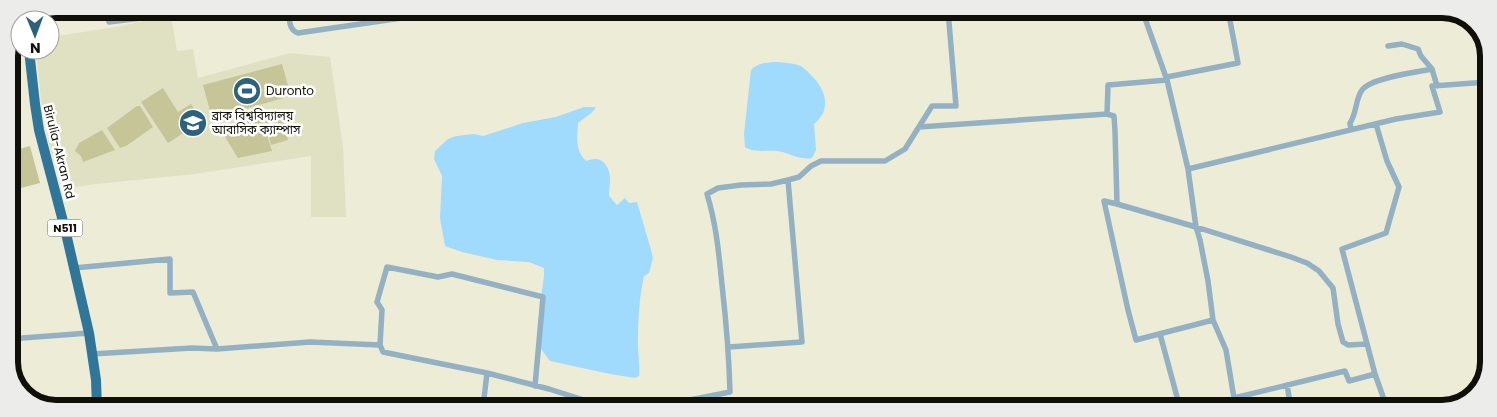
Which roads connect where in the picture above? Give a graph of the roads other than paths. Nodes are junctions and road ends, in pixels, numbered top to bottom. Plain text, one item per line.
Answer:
1 (108, 18) edge
2 (141, 18) edge
3 (289, 18) edge
4 (402, 18) edge
5 (949, 18) edge
6 (1145, 18) edge
7 (1230, 18) edge
8 (1388, 46) dead end
9 (30, 60) edge
10 (1432, 69) junction
11 (1167, 78) junction
12 (1479, 83) edge
13 (1437, 86) junction
14 (1107, 114) junction
15 (1376, 124) junction
16 (919, 127) junction
17 (1351, 130) junction
18 (1188, 169) junction
19 (788, 180) junction
20 (1117, 204) junction
21 (1196, 227) junction
22 (74, 268) junction
23 (1213, 320) junction
24 (89, 333) junction
25 (1160, 334) junction
26 (18, 338) edge
27 (1367, 344) junction
28 (380, 345) junction
29 (729, 347) junction
30 (217, 349) junction
31 (92, 354) junction
32 (487, 373) junction
33 (1375, 374) junction
34 (1287, 385) junction
35 (535, 386) junction
36 (97, 400) edge
37 (484, 400) edge
38 (582, 400) edge
39 (690, 400) edge
40 (1178, 400) edge
41 (1290, 400) edge
42 (1384, 400) edge

1 - 2 street
3 - 4 street
5 - 16 street
6 - 11 street
7 - 11 street
8 - 10 street
9 - 22 highway, Birulia-Akran Rd / N511
10 - 13 street
10 - 17 street
11 - 14 street
11 - 18 street
12 - 13 street
13 - 15 street
14 - 16 street
14 - 20 street
15 - 17 street
15 - 27 street
16 - 19 street
17 - 18 street
18 - 21 street
19 - 29 street
19 - 29 street
20 - 21 street
20 - 25 street
21 - 23 street
21 - 27 street
22 - 24 highway, Birulia-Akran Rd / N511
22 - 30 street
23 - 25 street
23 - 34 street
24 - 26 street
24 - 31 highway, Birulia-Akran Rd / N511
25 - 40 street
27 - 33 street
28 - 30 street
28 - 32 street
28 - 35 street
29 - 39 street
30 - 31 street
31 - 36 highway, Birulia-Akran Rd / N511
32 - 35 street
32 - 37 street
33 - 34 street
33 - 42 street
34 - 41 street
35 - 38 street

